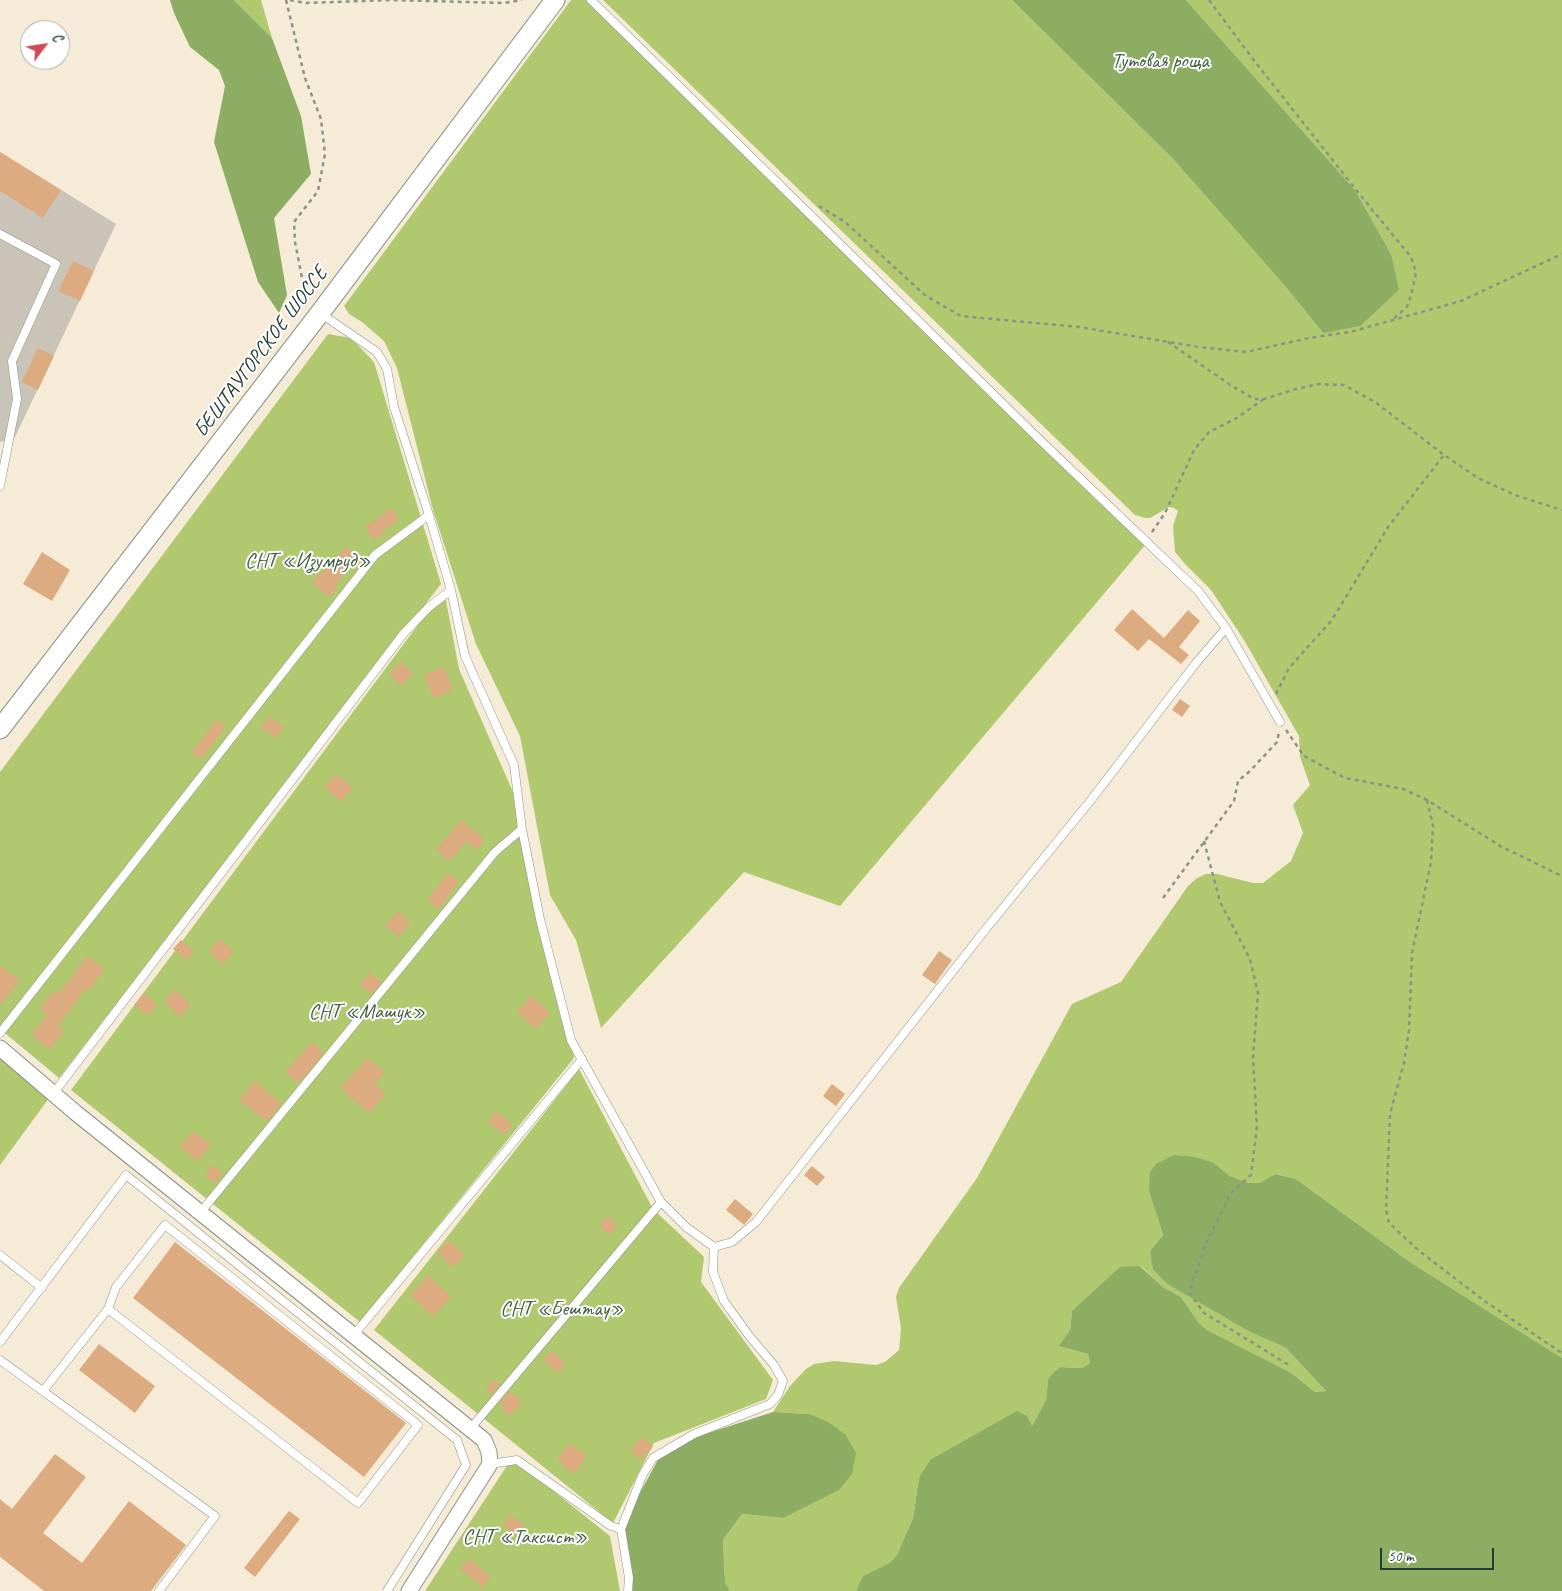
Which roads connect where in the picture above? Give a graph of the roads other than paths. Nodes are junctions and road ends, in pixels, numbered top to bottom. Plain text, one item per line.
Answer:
1 (555, 0) edge
2 (591, 0) edge
3 (0, 234) edge
4 (318, 315) junction
5 (0, 486) edge
6 (429, 515) junction
7 (451, 590) junction
8 (1226, 628) junction
9 (1280, 722) road end
10 (0, 729) edge
11 (522, 829) junction
12 (0, 1033) edge
13 (0, 1048) edge
14 (582, 1059) junction
15 (53, 1094) junction
16 (661, 1202) junction
17 (200, 1213) junction
18 (714, 1247) junction
19 (0, 1255) edge
20 (42, 1288) junction
21 (108, 1309) junction
22 (0, 1328) edge
23 (7, 1333) junction
24 (353, 1336) junction
25 (0, 1342) edge
26 (0, 1360) edge
27 (43, 1391) junction
28 (471, 1428) junction
29 (490, 1464) junction
30 (621, 1529) junction
31 (159, 1591) edge
32 (387, 1591) edge
33 (409, 1591) edge
34 (628, 1591) edge

1 - 4 street, БЕШТАУГОРСКОЕ ШОССЕ
2 - 8 lane
3 - 5 lane
4 - 6 lane
4 - 10 street, БЕШТАУГОРСКОЕ ШОССЕ
6 - 7 lane
6 - 12 lane
7 - 11 lane
7 - 15 lane
8 - 9 lane
8 - 18 lane
11 - 14 lane
11 - 17 lane
13 - 15 street
14 - 16 lane
14 - 24 lane
15 - 17 street
16 - 18 lane
16 - 28 lane
17 - 24 street
18 - 30 lane
19 - 20 lane
20 - 23 lane
20 - 32 lane
21 - 21 lane
21 - 27 lane
22 - 23 lane
23 - 25 lane
24 - 28 street
26 - 27 lane
27 - 31 lane
28 - 29 street
29 - 30 lane
29 - 33 street
30 - 34 lane

